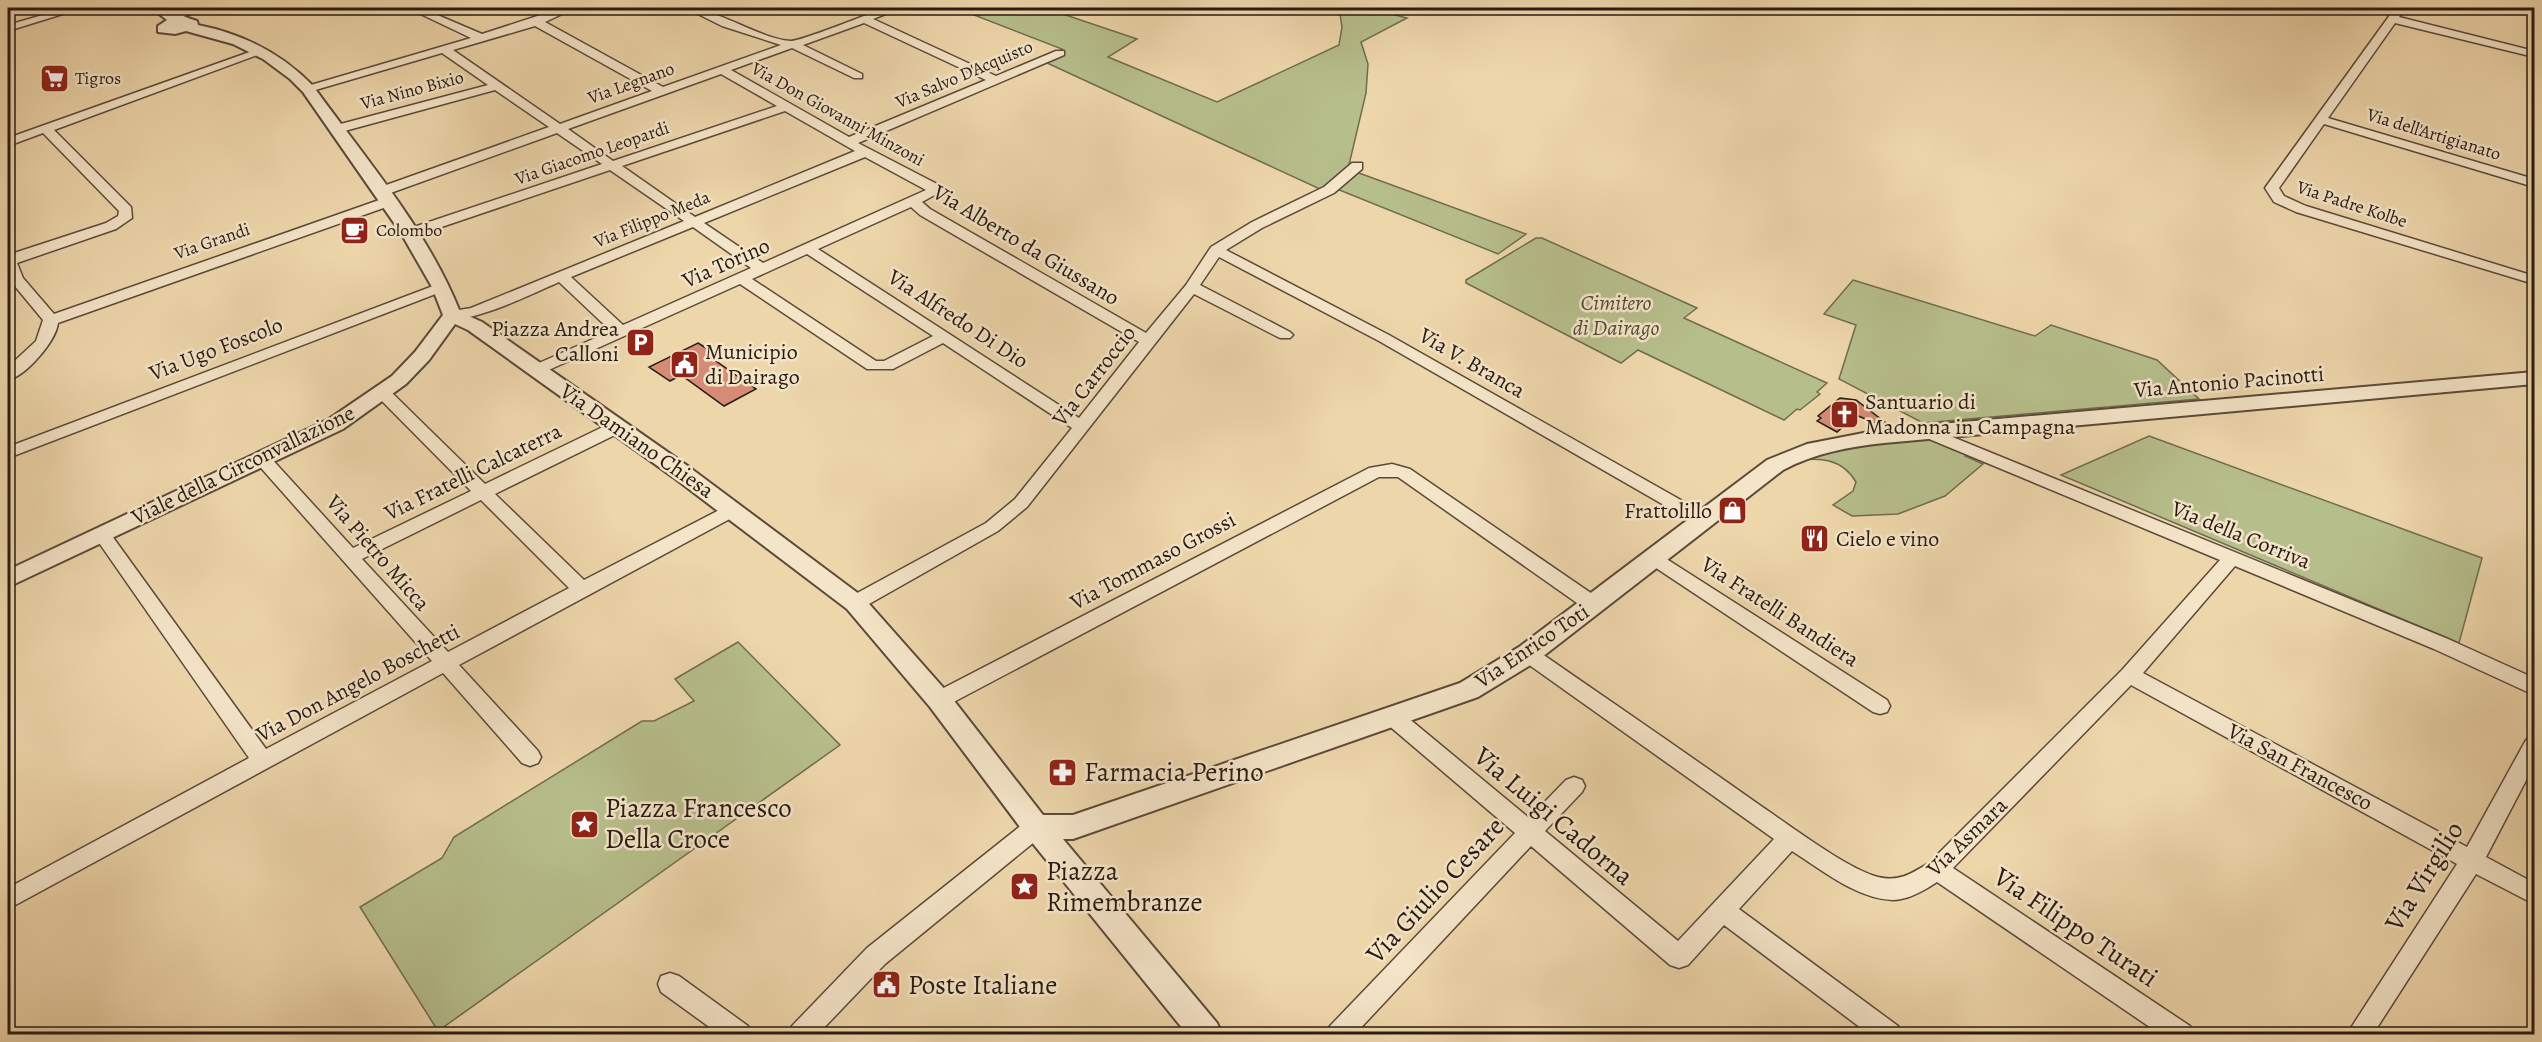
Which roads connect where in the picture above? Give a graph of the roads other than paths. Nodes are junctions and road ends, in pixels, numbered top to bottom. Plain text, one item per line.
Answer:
1 (23, 8) edge
2 (77, 8) edge
3 (157, 8) edge
4 (201, 8) edge
5 (413, 8) edge
6 (570, 8) edge
7 (691, 8) edge
8 (895, 8) edge
9 (2400, 8) edge
10 (42, 18) junction
11 (864, 19) junction
12 (2392, 19) junction
13 (179, 22) junction
14 (536, 22) junction
15 (8, 28) edge
16 (481, 38) junction
17 (791, 45) junction
18 (444, 50) junction
19 (262, 51) junction
20 (1060, 53) dead end
21 (2535, 54) edge
22 (722, 70) junction
23 (858, 76) dead end
24 (996, 80) junction
25 (496, 86) junction
26 (308, 89) junction
27 (661, 92) junction
28 (786, 107) junction
29 (2323, 120) junction
30 (559, 128) junction
31 (46, 129) junction
32 (337, 129) junction
33 (8, 142) edge
34 (849, 142) junction
35 (865, 152) junction
36 (614, 164) junction
37 (1357, 166) dead end
38 (2535, 183) edge
39 (933, 192) joint
40 (383, 197) junction
41 (914, 202) junction
42 (694, 222) junction
43 (410, 233) junction
44 (809, 249) junction
45 (1216, 250) junction
46 (8, 260) edge
47 (763, 270) junction
48 (561, 276) junction
49 (743, 279) junction
50 (2535, 280) edge
51 (1192, 286) junction
52 (441, 287) junction
53 (452, 315) junction
54 (51, 320) junction
55 (621, 332) junction
56 (1285, 335) dead end
57 (945, 336) junction
58 (1149, 341) junction
59 (536, 370) junction
60 (8, 375) edge
61 (2535, 378) edge
62 (383, 393) junction
63 (617, 427) junction
64 (1082, 427) junction
65 (1928, 432) junction
66 (8, 453) edge
67 (263, 460) junction
68 (483, 492) junction
69 (733, 510) junction
70 (1703, 520) junction
71 (101, 533) junction
72 (350, 557) junction
73 (1654, 557) junction
74 (2233, 557) junction
75 (8, 579) edge
76 (580, 588) junction
77 (855, 603) junction
78 (1594, 605) junction
79 (1528, 654) junction
80 (444, 665) junction
81 (2129, 675) junction
82 (2535, 687) edge
83 (939, 700) junction
84 (1880, 706) dead end
85 (1394, 718) junction
86 (2534, 751) edge
87 (530, 757) dead end
88 (263, 761) junction
89 (1574, 786) dead end
90 (1036, 827) junction
91 (1530, 834) junction
92 (1790, 838) junction
93 (2472, 860) junction
94 (1937, 870) junction
95 (2535, 894) edge
96 (8, 899) edge
97 (1723, 911) junction
98 (670, 984) dead end
99 (739, 1035) edge
100 (801, 1035) edge
101 (1206, 1035) edge
102 (1339, 1035) edge
103 (1888, 1035) edge
104 (2181, 1035) edge
105 (2359, 1035) edge

1 - 10 street
2 - 10 street
3 - 13 street
4 - 13 street
5 - 16 street
6 - 14 street
7 - 17 street
8 - 11 street, Via Legnano
9 - 12 street, Via Padre Kolbe
10 - 15 street
11 - 17 street, Via Legnano
11 - 24 street
12 - 21 street
12 - 29 street, Via Padre Kolbe
13 - 19 street
14 - 16 street
14 - 27 street
16 - 18 street
17 - 22 street, Via Legnano
17 - 23 street
18 - 25 street
18 - 26 street
19 - 26 street
19 - 31 street
20 - 24 street, Via Salvo D'Acquisto
22 - 27 street, Via Legnano
22 - 28 street, Via Don Giovanni Minzoni
24 - 34 street, Via Salvo D'Acquisto
25 - 30 street
25 - 32 street, Via Nino Bixio
26 - 32 street
27 - 30 street, Via Legnano
28 - 34 street, Via Don Giovanni Minzoni
28 - 36 street, Via Giacomo Leopardi
29 - 38 street, Via dell'Artigianato
29 - 50 street, Via Padre Kolbe
30 - 36 street
30 - 40 street, Via Legnano
31 - 33 street
31 - 46 street
32 - 40 street
34 - 35 street, Via Don Giovanni Minzoni
35 - 39 street, Via Don Giovanni Minzoni
35 - 42 street, Via Filippo Meda
36 - 42 street
36 - 43 street, Via Giacomo Leopardi
37 - 45 street, Via Carroccio
39 - 41 street, Via Torino
40 - 43 street
40 - 54 street, Via Grandi
41 - 44 street, Via Torino
41 - 58 street, Via Alberto da Giussano
42 - 47 street
42 - 48 street, Via Filippo Meda
43 - 52 street
44 - 47 street, Via Torino
44 - 57 street, Via Alfredo Di Dio
45 - 51 street, Via Carroccio
45 - 70 street, Via V. Branca
46 - 54 street
47 - 49 street, Via Torino
48 - 53 street, Via Filippo Meda
48 - 55 street
49 - 55 street, Via Torino
49 - 57 street
51 - 56 street
51 - 58 street, Via Carroccio
52 - 53 street
52 - 66 street, Via Ugo Foscolo
53 - 59 street, Via Damiano Chiesa
53 - 62 street, Viale della Circonvallazione
54 - 60 street
55 - 59 street, Via Torino
57 - 64 street, Via Alfredo Di Dio
58 - 64 street, Via Carroccio
59 - 63 street, Via Damiano Chiesa
61 - 65 street, Via Antonio Pacinotti
62 - 67 street, Viale della Circonvallazione
62 - 68 street
63 - 68 street, Via Fratelli Calcaterra
63 - 69 street, Via Damiano Chiesa
64 - 77 street, Via Carroccio
65 - 70 street, Via Enrico Toti
65 - 74 street, Via della Corriva
67 - 71 street, Viale della Circonvallazione
67 - 72 street, Via Pietro Micca
68 - 72 street, Via Fratelli Calcaterra
68 - 76 street
69 - 76 street, Via Don Angelo Boschetti
69 - 77 street, Via Damiano Chiesa
70 - 73 street, Via Enrico Toti
71 - 75 street, Viale della Circonvallazione
71 - 88 street
72 - 80 street, Via Pietro Micca
73 - 78 street, Via Enrico Toti
73 - 84 street, Via Fratelli Bandiera
74 - 81 street, Via Asmara
74 - 82 street, Via della Corriva
76 - 80 street, Via Don Angelo Boschetti
77 - 83 street, Via Damiano Chiesa
78 - 79 street, Via Enrico Toti
78 - 83 street, Via Tommaso Grossi
79 - 85 street, Via Enrico Toti
79 - 92 street, Via Asmara
80 - 87 street, Via Pietro Micca
80 - 88 street, Via Don Angelo Boschetti
81 - 93 street, Via San Francesco
81 - 94 street, Via Asmara
83 - 90 street, Via Damiano Chiesa
85 - 90 street, Via Enrico Toti
85 - 91 street, Via Luigi Cadorna
86 - 93 street, Via Virgilio
88 - 96 street, Via Don Angelo Boschetti
89 - 91 street, Via Giulio Cesare
90 - 100 street
90 - 101 street, Via Damiano Chiesa
91 - 97 street, Via Luigi Cadorna
91 - 102 street, Via Giulio Cesare
92 - 94 street, Via Asmara
92 - 97 street
93 - 95 street, Via San Francesco
93 - 105 street, Via Virgilio
94 - 104 street, Via Filippo Turati
97 - 103 street
98 - 99 street

